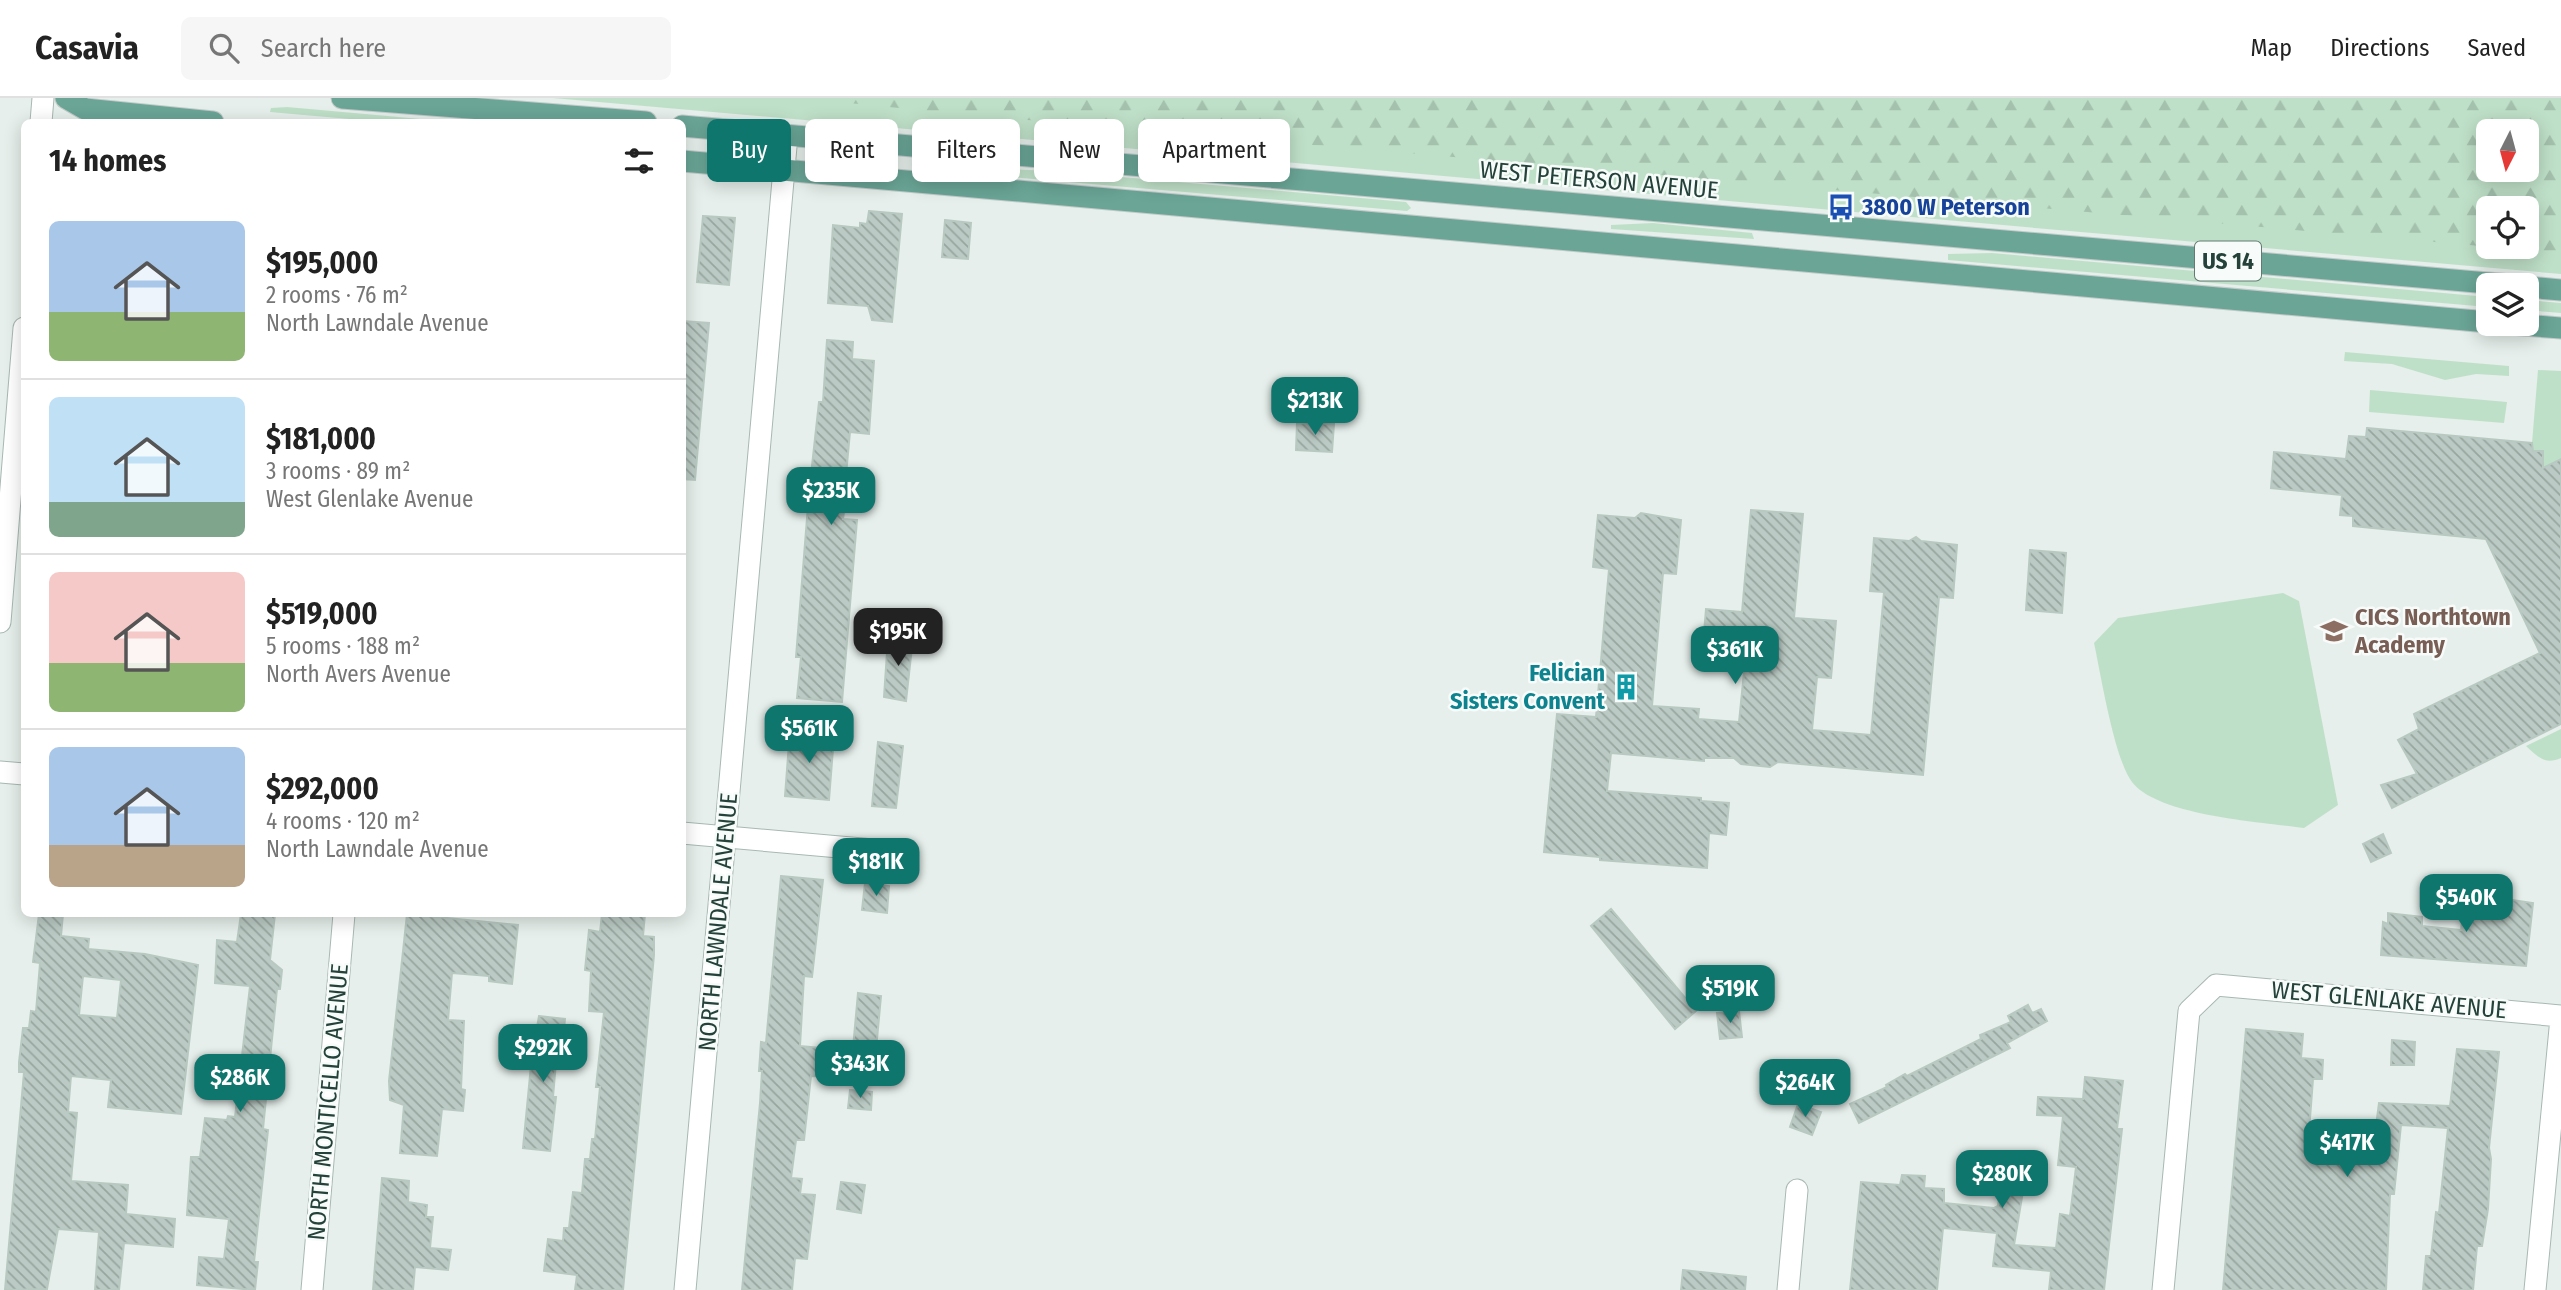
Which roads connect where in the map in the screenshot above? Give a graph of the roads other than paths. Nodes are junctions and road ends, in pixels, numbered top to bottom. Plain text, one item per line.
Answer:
1 (43, 98) edge
2 (66, 98) edge
3 (342, 98) edge
4 (41, 119) edge
5 (183, 119) edge
6 (608, 119) edge
7 (686, 126) edge
8 (707, 128) edge
9 (791, 135) edge
10 (686, 161) edge
11 (707, 163) edge
12 (791, 171) edge
13 (783, 182) edge
14 (2476, 282) edge
15 (2539, 288) edge
16 (2561, 290) edge
17 (2476, 321) edge
18 (2539, 326) edge
19 (2561, 328) edge
20 (21, 365) edge
21 (0, 622) edge
22 (0, 772) edge
23 (21, 774) edge
24 (686, 833) edge
25 (725, 837) junction
26 (907, 853) dead end
27 (344, 917) edge
28 (2561, 1017) edge
29 (1797, 1190) dead end
30 (312, 1290) edge
31 (685, 1290) edge
32 (1788, 1290) edge
33 (2163, 1290) edge
34 (2535, 1290) edge

1 - 4 street
2 - 5 main road
3 - 6 main road
7 - 8 main road, WEST PETERSON AVENUE / US 14
9 - 14 main road, WEST PETERSON AVENUE / US 14
10 - 11 main road, US 14
12 - 17 main road, US 14
13 - 25 street, NORTH LAWNDALE AVENUE
15 - 16 main road
18 - 19 main road
20 - 21 street
22 - 23 street
24 - 25 street
25 - 26 street
25 - 31 street, NORTH LAWNDALE AVENUE
27 - 30 street, NORTH MONTICELLO AVENUE
28 - 33 street, WEST GLENLAKE AVENUE
28 - 34 street
29 - 32 street

